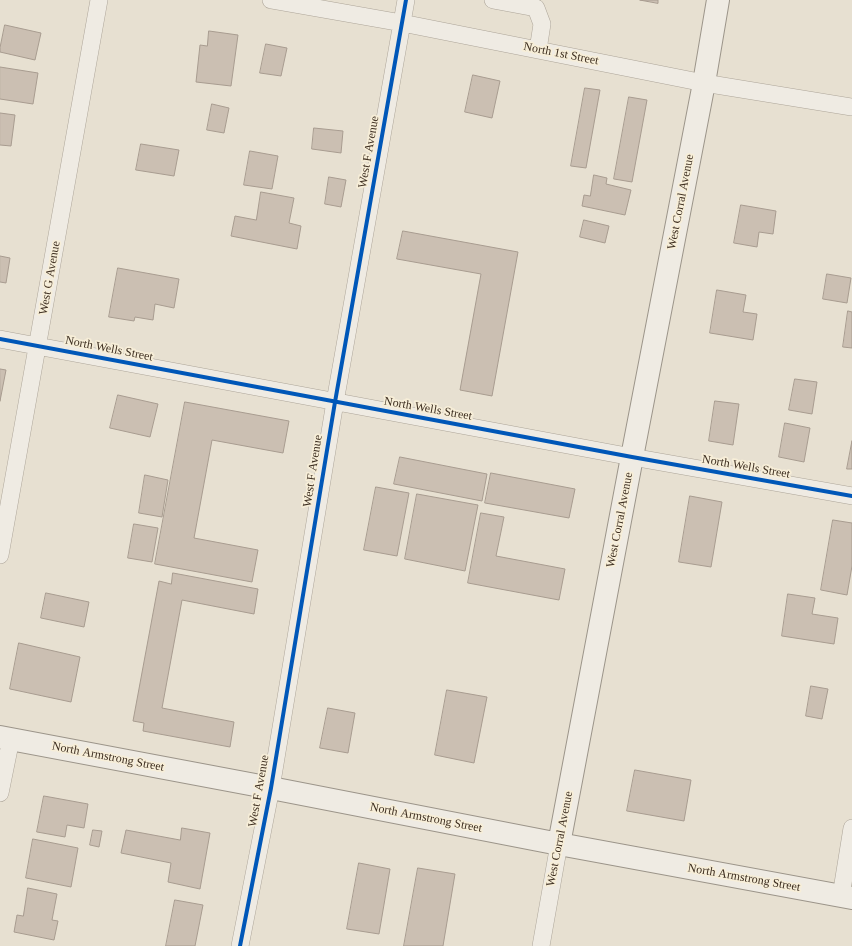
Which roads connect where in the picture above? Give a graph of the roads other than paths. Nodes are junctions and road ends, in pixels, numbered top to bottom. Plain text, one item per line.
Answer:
1 (99, 0) edge
2 (271, 0) edge
3 (406, 0) edge
4 (493, 0) edge
5 (718, 0) edge
6 (402, 23) junction
7 (538, 50) junction
8 (704, 82) junction
9 (852, 107) edge
10 (0, 340) edge
11 (38, 346) junction
12 (335, 402) junction
13 (632, 457) junction
14 (852, 496) edge
15 (0, 555) edge
16 (6, 738) edge
17 (271, 788) junction
18 (0, 792) edge
19 (852, 828) edge
20 (559, 844) junction
21 (846, 897) edge
22 (240, 946) edge
23 (541, 946) edge

1 - 11 street, West G Avenue
2 - 6 street, North 1st Street
3 - 6 street, West F Avenue
4 - 7 street
5 - 8 main road, West Corral Avenue
6 - 7 street, North 1st Street
6 - 12 street, West F Avenue
7 - 8 street, North 1st Street
8 - 9 street, North 1st Street
8 - 13 main road, West Corral Avenue
10 - 11 street, North Wells Street
11 - 12 street, North Wells Street
11 - 15 street, West G Avenue
12 - 13 street, North Wells Street
12 - 17 street, West F Avenue
13 - 14 street, North Wells Street
13 - 20 main road, West Corral Avenue
16 - 17 main road, North Armstrong Street
16 - 18 street
17 - 20 main road, North Armstrong Street
17 - 22 street, West F Avenue
19 - 21 street
20 - 21 main road, North Armstrong Street
20 - 23 street, West Corral Avenue

